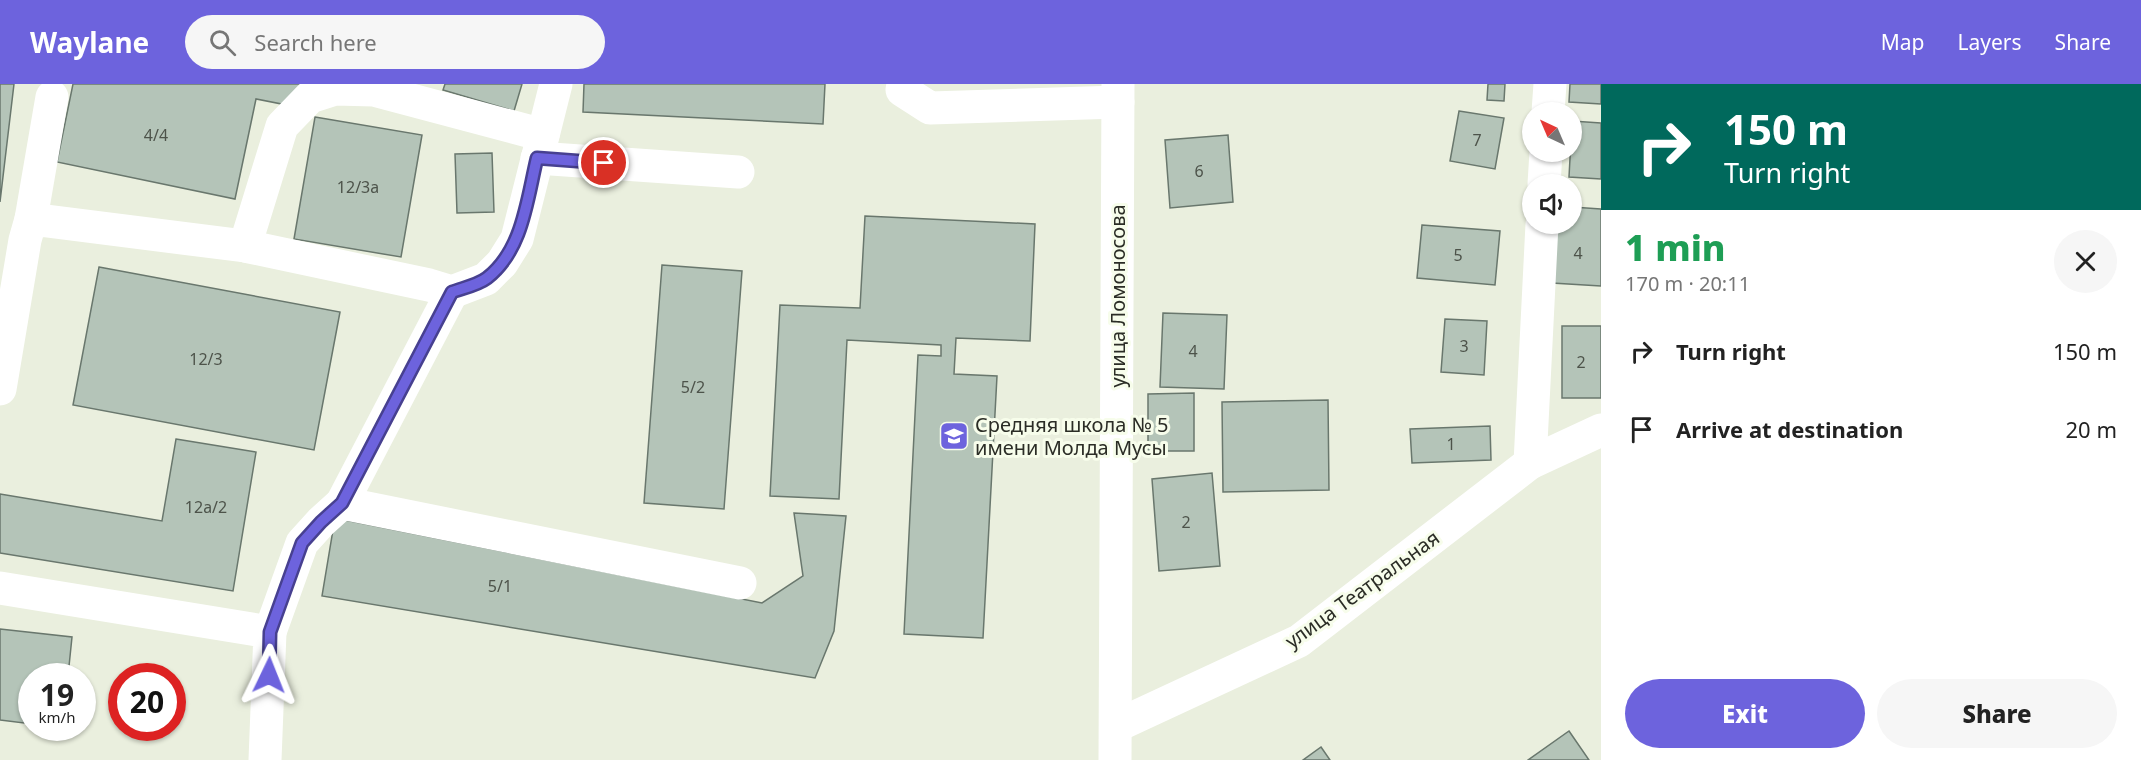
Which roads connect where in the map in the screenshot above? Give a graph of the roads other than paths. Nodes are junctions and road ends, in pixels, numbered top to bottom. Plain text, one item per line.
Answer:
1 (556, 84) edge
2 (903, 84) edge
3 (1550, 84) edge
4 (1118, 93) edge
5 (52, 97) dead end
6 (1549, 102) edge
7 (540, 146) junction
8 (738, 172) dead end
9 (19, 231) edge
10 (1541, 234) edge
11 (245, 246) junction
12 (452, 292) junction
13 (0, 389) edge
14 (1601, 430) edge
15 (1530, 463) junction
16 (342, 503) junction
17 (740, 583) dead end
18 (0, 588) edge
19 (270, 632) junction
20 (1116, 726) junction
21 (265, 760) edge
22 (1115, 760) edge

1 - 7 street
2 - 4 street
3 - 6 street
4 - 20 street, улица Ломоносова
5 - 9 street
7 - 8 street
7 - 11 street
7 - 12 street
9 - 11 street
9 - 13 street
10 - 15 street
11 - 12 street
12 - 16 street
14 - 15 street, улица Театральная
15 - 20 street, улица Театральная
16 - 17 street
16 - 19 street
18 - 19 street
19 - 21 street
20 - 22 street, улица Ломоносова

